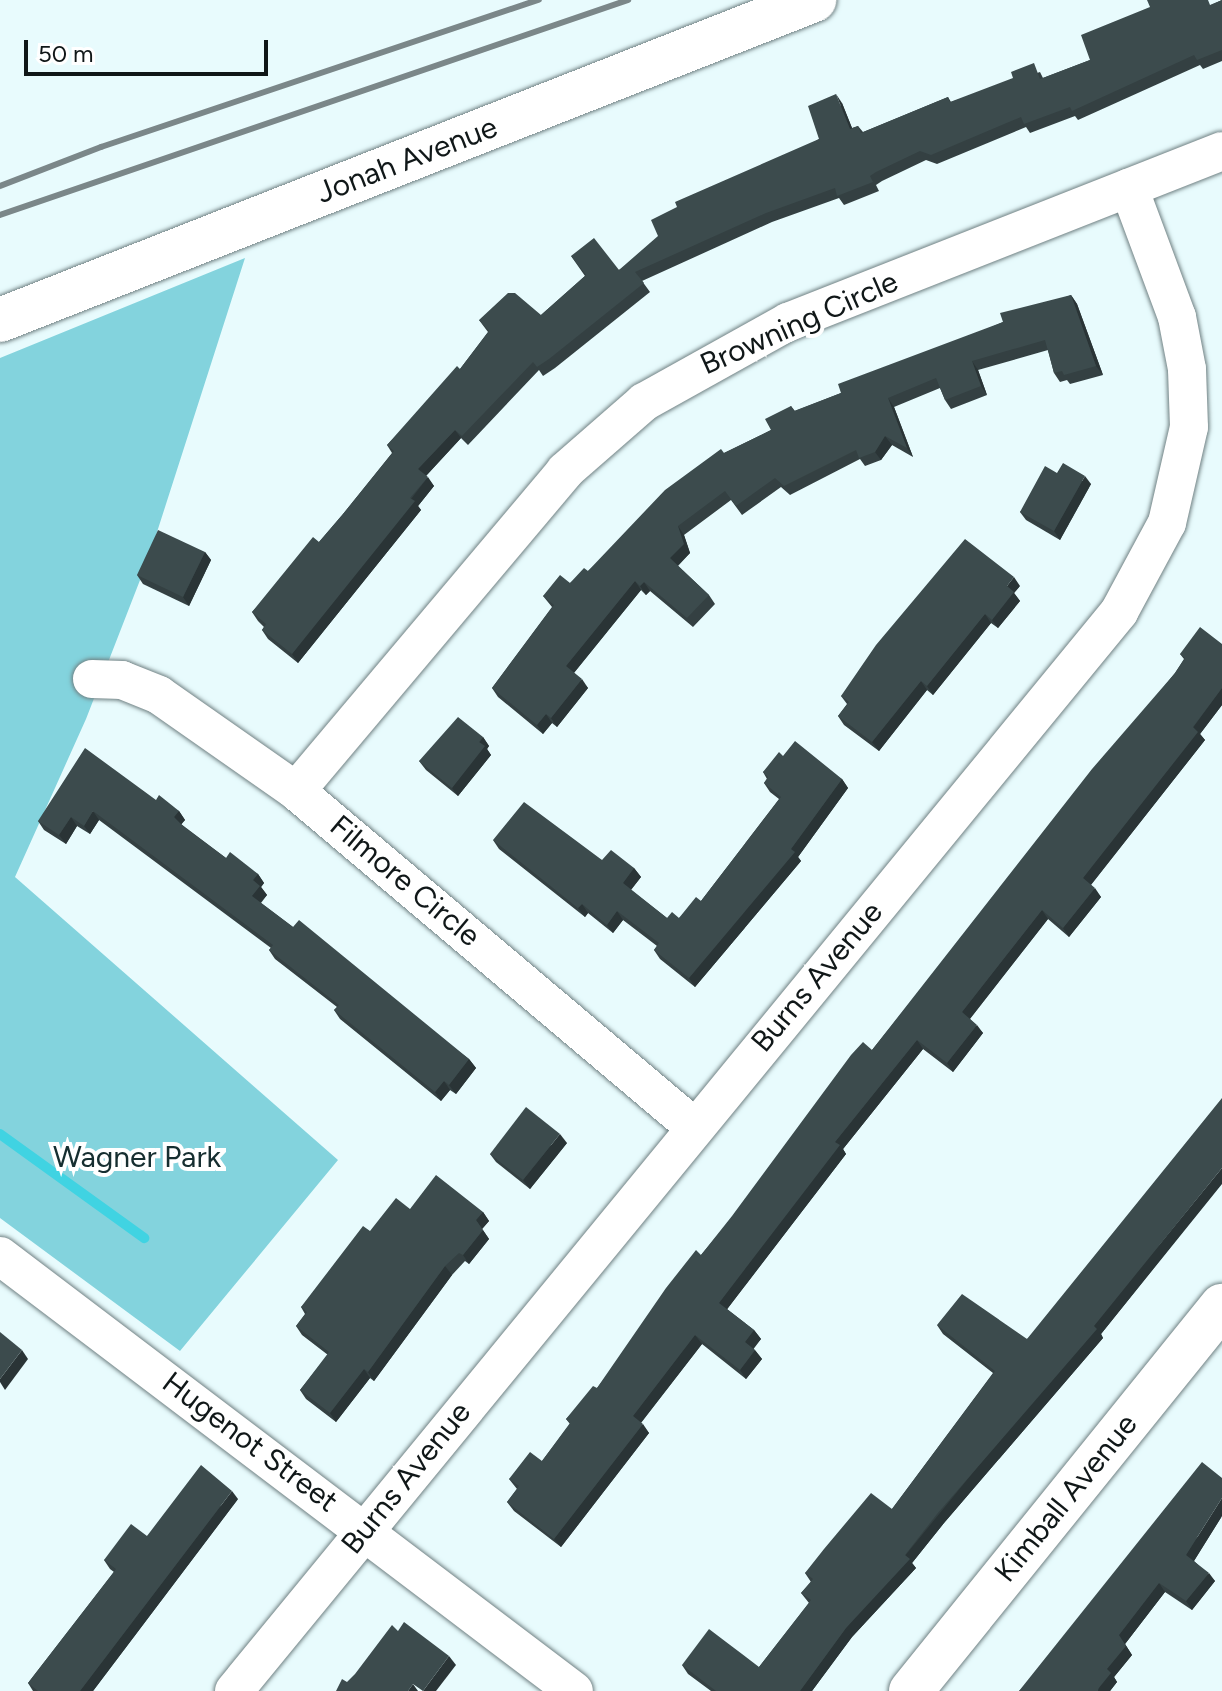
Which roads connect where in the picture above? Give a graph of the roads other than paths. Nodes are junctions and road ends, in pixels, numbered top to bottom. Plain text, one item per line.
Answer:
1 (814, 0) edge
2 (1222, 151) edge
3 (1129, 188) junction
4 (0, 320) edge
5 (92, 679) dead end
6 (296, 791) junction
7 (694, 1127) junction
8 (0, 1256) edge
9 (1222, 1306) edge
10 (365, 1528) junction
11 (234, 1691) edge
12 (574, 1691) edge
13 (911, 1691) edge

1 - 4 street, Jonah Avenue
2 - 3 street, Browning Circle
3 - 6 street, Browning Circle
3 - 7 street, Burns Avenue
5 - 6 street, Filmore Circle
6 - 7 street, Filmore Circle
7 - 10 street, Burns Avenue
8 - 10 street, Hugenot Street
9 - 13 street, Kimball Avenue
10 - 11 street, Burns Avenue
10 - 12 street, Hugenot Street

